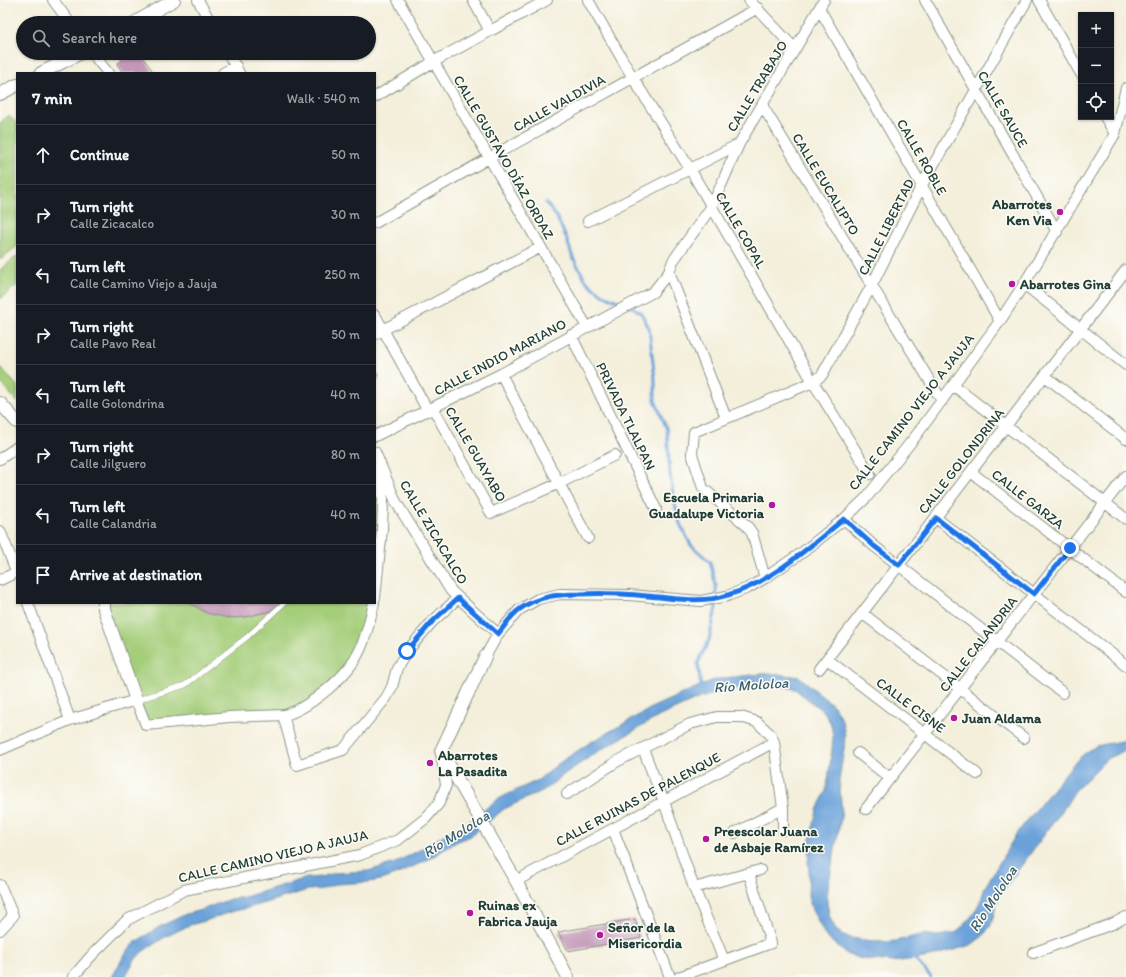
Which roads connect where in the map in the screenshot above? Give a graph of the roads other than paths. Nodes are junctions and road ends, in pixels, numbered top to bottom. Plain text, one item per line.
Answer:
1 (53, 0) edge
2 (174, 0) edge
3 (198, 0) edge
4 (398, 0) edge
5 (473, 0) edge
6 (548, 0) edge
7 (588, 0) edge
8 (749, 0) edge
9 (925, 0) edge
10 (1027, 0) edge
11 (1039, 0) edge
12 (821, 4) edge
13 (758, 8) junction
14 (65, 16) edge
15 (146, 16) edge
16 (207, 16) edge
17 (490, 31) junction
18 (795, 49) junction
19 (67, 60) edge
20 (98, 60) edge
21 (232, 60) edge
22 (433, 62) junction
23 (1078, 69) edge
24 (238, 70) edge
25 (43, 72) edge
26 (107, 72) edge
27 (228, 72) edge
28 (633, 78) junction
29 (16, 86) edge
30 (1126, 88) edge
31 (976, 90) junction
32 (0, 94) edge
33 (376, 96) edge
34 (762, 105) junction
35 (1107, 120) edge
36 (1115, 134) junction
37 (739, 144) junction
38 (489, 158) junction
39 (690, 169) junction
40 (922, 185) junction
41 (712, 206) junction
42 (588, 221) dead end
43 (376, 222) edge
44 (1057, 232) junction
45 (541, 247) junction
46 (1126, 270) edge
47 (669, 272) junction
48 (1123, 281) edge
49 (1024, 284) junction
50 (872, 285) junction
51 (376, 319) edge
52 (1000, 321) junction
53 (587, 327) junction
54 (1080, 329) junction
55 (379, 332) edge
56 (571, 335) junction
57 (1126, 365) edge
58 (501, 374) junction
59 (1045, 376) junction
60 (813, 382) junction
61 (953, 385) junction
62 (942, 401) junction
63 (0, 403) edge
64 (430, 410) junction
65 (726, 418) junction
66 (16, 421) edge
67 (1006, 426) junction
68 (376, 436) edge
69 (1126, 439) edge
70 (16, 448) edge
71 (376, 454) edge
72 (615, 456) dead end
73 (0, 458) edge
74 (376, 466) edge
75 (971, 472) junction
76 (870, 474) dead end
77 (1126, 476) edge
78 (560, 483) junction
79 (1105, 503) junction
80 (656, 509) dead end
81 (936, 518) junction
82 (844, 519) junction
83 (1126, 519) edge
84 (0, 531) edge
85 (588, 538) dead end
86 (1070, 548) junction
87 (899, 565) junction
88 (16, 570) edge
89 (16, 572) edge
90 (765, 578) junction
91 (0, 580) edge
92 (376, 588) edge
93 (1126, 592) edge
94 (1034, 594) junction
95 (458, 598) junction
96 (28, 604) edge
97 (104, 604) edge
98 (283, 604) edge
99 (374, 604) edge
100 (862, 613) junction
101 (498, 634) junction
102 (997, 642) junction
103 (485, 657) joint
104 (827, 659) junction
105 (1126, 665) edge
106 (819, 669) dead end
107 (960, 689) junction
108 (1062, 693) dead end
109 (136, 700) junction
110 (283, 715) junction
111 (70, 720) junction
112 (925, 734) junction
113 (1024, 738) dead end
114 (774, 742) junction
115 (643, 749) junction
116 (0, 750) edge
117 (441, 752) junction
118 (858, 753) dead end
119 (977, 774) dead end
120 (890, 778) junction
121 (567, 794) dead end
122 (664, 802) junction
123 (783, 808) junction
124 (866, 809) dead end
125 (613, 829) junction
126 (783, 830) dead end
127 (735, 832) dead end
128 (760, 870) dead end
129 (749, 874) junction
130 (516, 881) junction
131 (0, 885) edge
132 (694, 888) junction
133 (1126, 917) edge
134 (0, 930) edge
135 (1033, 953) dead end
136 (724, 960) junction
137 (73, 977) edge
138 (568, 977) edge
139 (670, 977) edge
140 (678, 977) edge

1 - 14 street
2 - 15 street
3 - 16 street
4 - 22 street, CALLE GUSTAVO DÍAZ ORDAZ
5 - 17 street
6 - 17 street
7 - 28 street, CALLE COPAL
8 - 13 street
9 - 31 street, CALLE SAUCE
10 - 31 street, CALLE LIBERTAD
11 - 23 street
12 - 18 street, CALLE TRABAJO
12 - 40 street, CALLE ROBLE
13 - 18 street
13 - 28 street, CALLE VALDIVIA
17 - 22 street
18 - 34 street, CALLE TRABAJO
19 - 25 street
20 - 26 street
21 - 24 street
22 - 33 street
22 - 38 street, CALLE GUSTAVO DÍAZ ORDAZ
24 - 27 street
28 - 38 street, CALLE VALDIVIA
28 - 39 street, CALLE COPAL
29 - 32 street
30 - 36 street, CALLE CAMINO VIEJO A JAUJA
31 - 40 street, CALLE LIBERTAD
31 - 44 street, CALLE SAUCE
34 - 37 street, CALLE TRABAJO
34 - 50 street, CALLE EUCALIPTO
35 - 36 street
36 - 44 street, CALLE CAMINO VIEJO A JAUJA
37 - 39 street, CALLE TRABAJO
37 - 41 street, CALLE INDIO MARIANO
38 - 43 street, CALLE VALDIVIA
38 - 45 street, CALLE GUSTAVO DÍAZ ORDAZ
39 - 41 street, CALLE COPAL
39 - 42 street, CALLE TRABAJO
40 - 50 street, CALLE LIBERTAD
40 - 52 street, CALLE ROBLE
41 - 47 street, CALLE INDIO MARIANO
41 - 60 street, CALLE COPAL
44 - 49 street, CALLE CAMINO VIEJO A JAUJA
45 - 53 street, CALLE GUSTAVO DÍAZ ORDAZ
45 - 55 street
46 - 48 street, CALLE GOLONDRINA
47 - 53 street, CALLE INDIO MARIANO
47 - 65 street
48 - 54 street, CALLE GOLONDRINA
49 - 52 street, CALLE CAMINO VIEJO A JAUJA
49 - 54 street
50 - 60 street, CALLE LIBERTAD
50 - 62 street, CALLE EUCALIPTO
51 - 55 street, CALLE GUAYABO
52 - 61 street, CALLE CAMINO VIEJO A JAUJA
53 - 56 street, CALLE INDIO MARIANO
54 - 57 street
54 - 59 street, CALLE GOLONDRINA
55 - 64 street, CALLE GUAYABO
56 - 58 street, CALLE INDIO MARIANO
56 - 80 street, PRIVADA TLALPAN
58 - 64 street, CALLE INDIO MARIANO
58 - 78 street
59 - 67 street, CALLE GOLONDRINA
59 - 69 street
60 - 65 street, CALLE LIBERTAD
60 - 76 street, CALLE COPAL
61 - 62 street, CALLE CAMINO VIEJO A JAUJA
61 - 67 street
62 - 82 street, CALLE CAMINO VIEJO A JAUJA
63 - 66 street
64 - 68 street, CALLE INDIO MARIANO
64 - 78 street, CALLE GUAYABO
65 - 90 street, CALLE LIBERTAD
67 - 75 street, CALLE GOLONDRINA
67 - 79 street
70 - 73 street
71 - 95 street, CALLE ZICACALCO
72 - 78 street
74 - 92 street
75 - 81 street, CALLE GOLONDRINA
75 - 86 street, CALLE GARZA
77 - 79 street, CALLE CALANDRIA
78 - 85 street
79 - 83 street
79 - 86 street, CALLE CALANDRIA
81 - 87 street, CALLE GOLONDRINA
81 - 94 street
82 - 87 street
82 - 90 street, CALLE CAMINO VIEJO A JAUJA
84 - 88 street
86 - 93 street, CALLE GARZA
86 - 94 street, CALLE CALANDRIA
87 - 100 street, CALLE GOLONDRINA
87 - 102 street
89 - 91 street
90 - 101 street, CALLE CAMINO VIEJO A JAUJA
94 - 102 street, CALLE CALANDRIA
94 - 105 street
95 - 101 street, CALLE ZICACALCO
95 - 110 street
96 - 111 street
97 - 109 street
98 - 109 lane
99 - 110 street
100 - 104 street, CALLE GOLONDRINA
100 - 107 street
101 - 103 street, CALLE CAMINO VIEJO A JAUJA
102 - 107 street, CALLE CALANDRIA
102 - 108 street
103 - 117 street, CALLE CAMINO VIEJO A JAUJA
104 - 106 street, CALLE GOLONDRINA
104 - 112 street, CALLE CISNE
107 - 112 street, CALLE CALANDRIA
107 - 113 street
109 - 110 street
109 - 111 street
111 - 116 street
112 - 119 street, CALLE CISNE
112 - 120 street, CALLE CALANDRIA
114 - 115 street
114 - 122 street, CALLE RUINAS DE PALENQUE
114 - 123 street
115 - 121 street
115 - 122 street
117 - 130 street
117 - 137 street, CALLE CAMINO VIEJO A JAUJA
118 - 120 street
120 - 124 street, CALLE CALANDRIA
122 - 125 street, CALLE RUINAS DE PALENQUE
122 - 132 street
123 - 126 street
123 - 127 street
125 - 130 street, CALLE RUINAS DE PALENQUE
125 - 139 street
128 - 129 street
129 - 132 street
129 - 136 street
130 - 138 street
131 - 134 street
132 - 136 street
133 - 135 street
136 - 140 street

